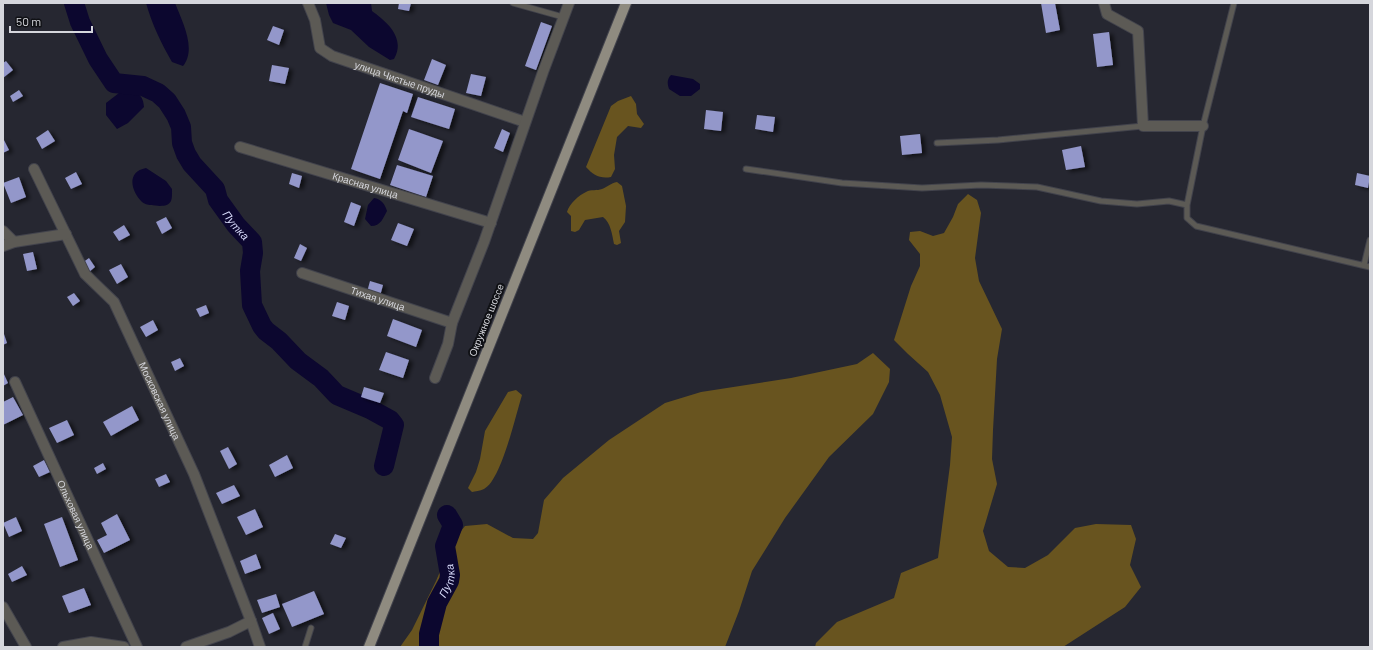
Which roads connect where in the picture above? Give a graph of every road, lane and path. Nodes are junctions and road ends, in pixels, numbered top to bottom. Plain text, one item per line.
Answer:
1 (308, 3) edge
2 (514, 3) edge
3 (569, 3) edge
4 (626, 3) edge
5 (1104, 3) edge
6 (1234, 3) edge
7 (563, 17) junction
8 (525, 122) junction
9 (1143, 126) junction
10 (1204, 126) junction
11 (937, 143) dead end
12 (240, 147) dead end
13 (34, 169) dead end
14 (746, 169) dead end
15 (1187, 205) junction
16 (491, 223) junction
17 (3, 231) edge
18 (66, 234) junction
19 (1370, 240) edge
20 (14, 242) junction
21 (3, 246) edge
22 (1364, 266) junction
23 (1370, 267) edge
24 (302, 273) dead end
25 (452, 323) junction
26 (435, 378) dead end
27 (15, 382) dead end
28 (3, 607) edge
29 (251, 621) junction
30 (311, 628) dead end
31 (26, 647) edge
32 (64, 647) edge
33 (124, 647) edge
34 (137, 647) edge
35 (186, 647) edge
36 (260, 647) edge
37 (305, 647) edge
38 (369, 647) edge

1 - 8 street, улица Чистые пруды
2 - 7 lane
3 - 7 street
4 - 38 main road, Окружное шоссе
5 - 9 street
6 - 10 lane
7 - 8 street
8 - 16 street
9 - 10 street
9 - 11 lane
10 - 15 lane
12 - 16 street, Красная улица
13 - 18 street, Московская улица
14 - 15 lane
15 - 22 lane
16 - 25 street
17 - 20 street
18 - 20 street
18 - 29 street, Московская улица
19 - 22 lane
20 - 21 street
22 - 23 lane
24 - 25 street, Тихая улица
25 - 26 street
27 - 34 street, Ольховая улица
28 - 31 street
29 - 35 street
29 - 36 street, Московская улица
30 - 37 lane
32 - 33 street

